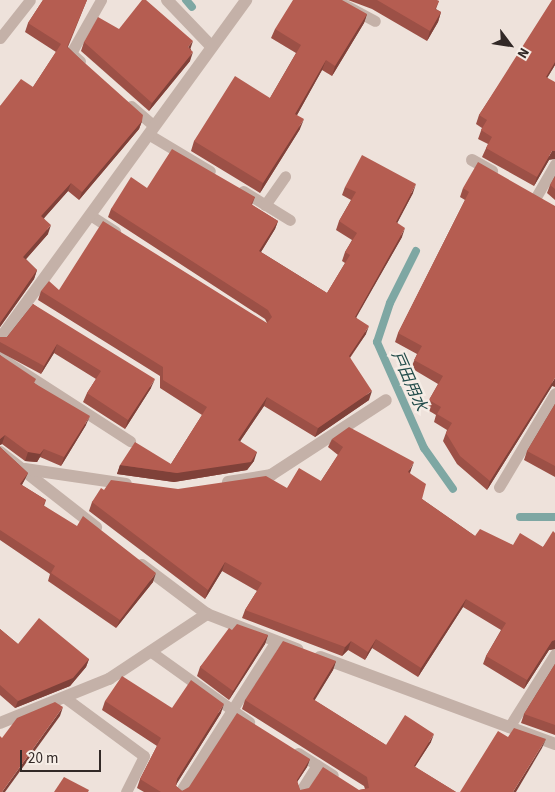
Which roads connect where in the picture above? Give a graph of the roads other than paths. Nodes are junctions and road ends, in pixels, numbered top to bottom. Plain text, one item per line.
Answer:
1 (30, 0) edge
2 (102, 0) edge
3 (168, 0) edge
4 (246, 0) edge
5 (336, 0) edge
6 (374, 21) dead end
7 (0, 38) edge
8 (211, 46) junction
9 (94, 73) edge
10 (124, 100) edge
11 (151, 130) junction
12 (472, 160) dead end
13 (555, 164) edge
14 (285, 176) dead end
15 (504, 178) edge
16 (520, 187) edge
17 (536, 196) junction
18 (549, 204) edge
19 (265, 205) junction
20 (90, 215) junction
21 (290, 220) dead end
22 (123, 236) edge
23 (0, 339) edge
24 (0, 357) edge
25 (555, 393) edge
26 (386, 400) dead end
27 (130, 441) dead end
28 (0, 452) edge
29 (25, 469) junction
30 (213, 484) edge
31 (137, 485) edge
32 (499, 487) dead end
33 (110, 538) edge
34 (133, 557) edge
35 (207, 614) junction
36 (276, 641) junction
37 (150, 651) junction
38 (555, 654) edge
39 (64, 698) junction
40 (231, 711) junction
41 (0, 724) edge
42 (509, 727) junction
43 (262, 730) edge
44 (555, 744) edge
45 (286, 745) edge
46 (317, 765) junction
47 (346, 783) edge
48 (126, 792) edge
49 (180, 792) edge
50 (300, 792) edge

1 - 7 lane
2 - 9 lane
3 - 8 street
4 - 8 street
5 - 6 lane
8 - 11 street
10 - 11 lane
11 - 19 lane
11 - 20 street
12 - 15 street
13 - 17 lane
14 - 19 lane
16 - 17 street
17 - 18 street
19 - 21 lane
20 - 22 lane
20 - 23 street
24 - 27 lane
25 - 32 lane
26 - 30 street
28 - 29 street
29 - 31 street
29 - 33 street
34 - 35 street
35 - 36 street
35 - 37 street
36 - 40 lane
36 - 42 street
37 - 39 street
37 - 40 lane
38 - 42 lane
39 - 41 street
39 - 48 lane
40 - 43 lane
40 - 49 lane
42 - 44 street
45 - 46 lane
46 - 47 lane
46 - 50 lane

